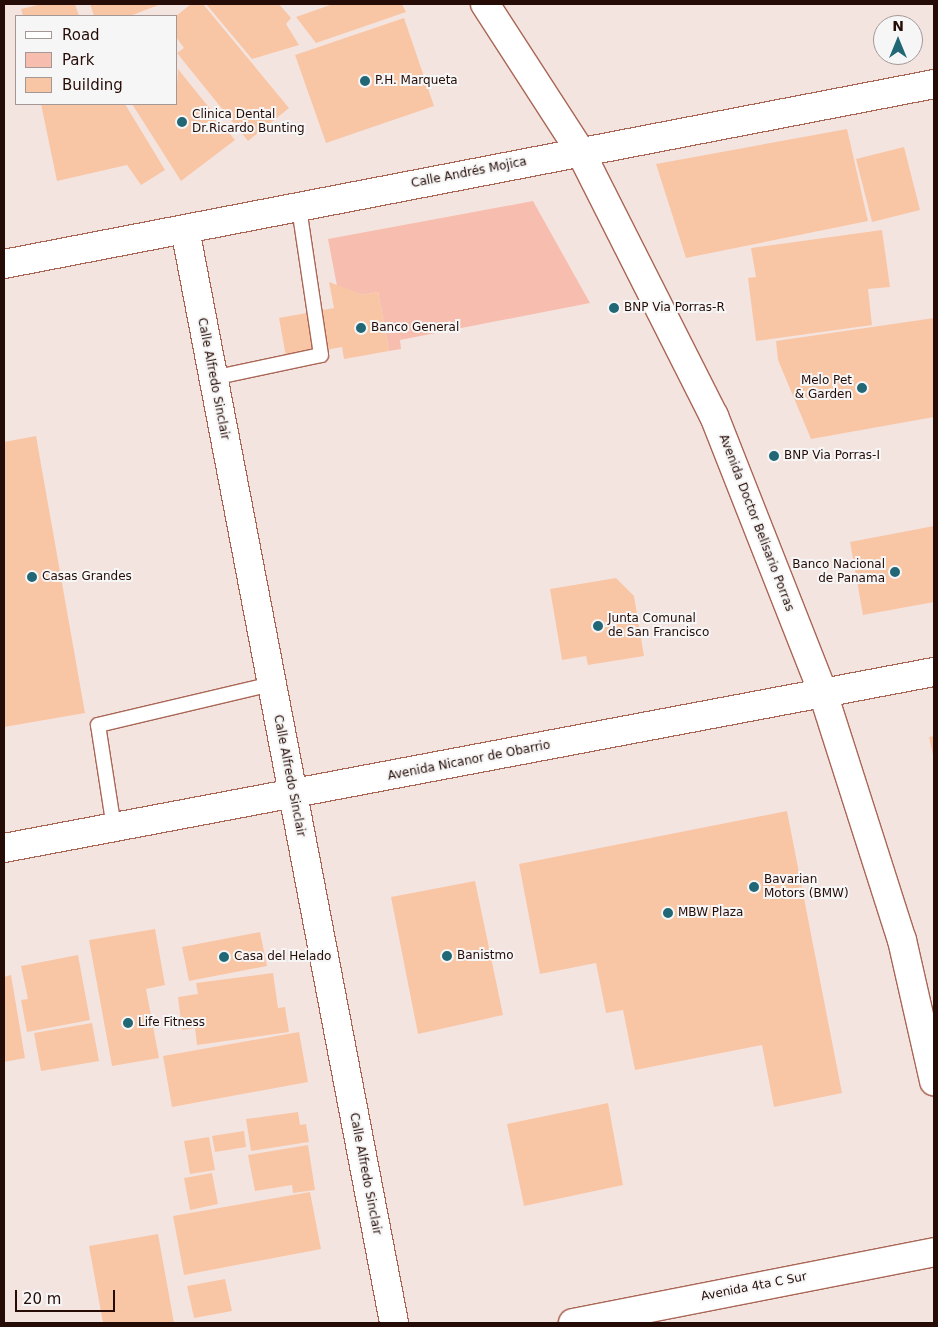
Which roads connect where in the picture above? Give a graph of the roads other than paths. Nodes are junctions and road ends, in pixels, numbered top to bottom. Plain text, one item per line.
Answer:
1 (485, 4) edge
2 (934, 84) edge
3 (580, 151) junction
4 (299, 207) junction
5 (185, 229) junction
6 (4, 264) edge
7 (213, 378) junction
8 (934, 672) edge
9 (271, 684) junction
10 (823, 693) junction
11 (292, 795) junction
12 (114, 828) junction
13 (4, 848) edge
14 (934, 1081) edge
15 (934, 1252) edge
16 (394, 1323) edge
17 (573, 1323) edge

1 - 3 street, Avenida Doctor Belisario Porras
2 - 3 street, Calle Andrés Mojica
3 - 4 street, Calle Andrés Mojica
3 - 10 street, Avenida Doctor Belisario Porras
4 - 5 street, Calle Andrés Mojica
4 - 7 lane
5 - 6 street, Calle Andrés Mojica
5 - 7 street, Calle Alfredo Sinclair
7 - 9 street, Calle Alfredo Sinclair
8 - 10 street, Avenida Nicanor de Obarrio
9 - 11 street, Calle Alfredo Sinclair
9 - 12 lane
10 - 11 street, Avenida Nicanor de Obarrio
10 - 14 street, Avenida Doctor Belisario Porras
11 - 12 street, Avenida Nicanor de Obarrio
11 - 16 street, Calle Alfredo Sinclair
12 - 13 street, Avenida Nicanor de Obarrio
15 - 17 street, Avenida 4ta C Sur

